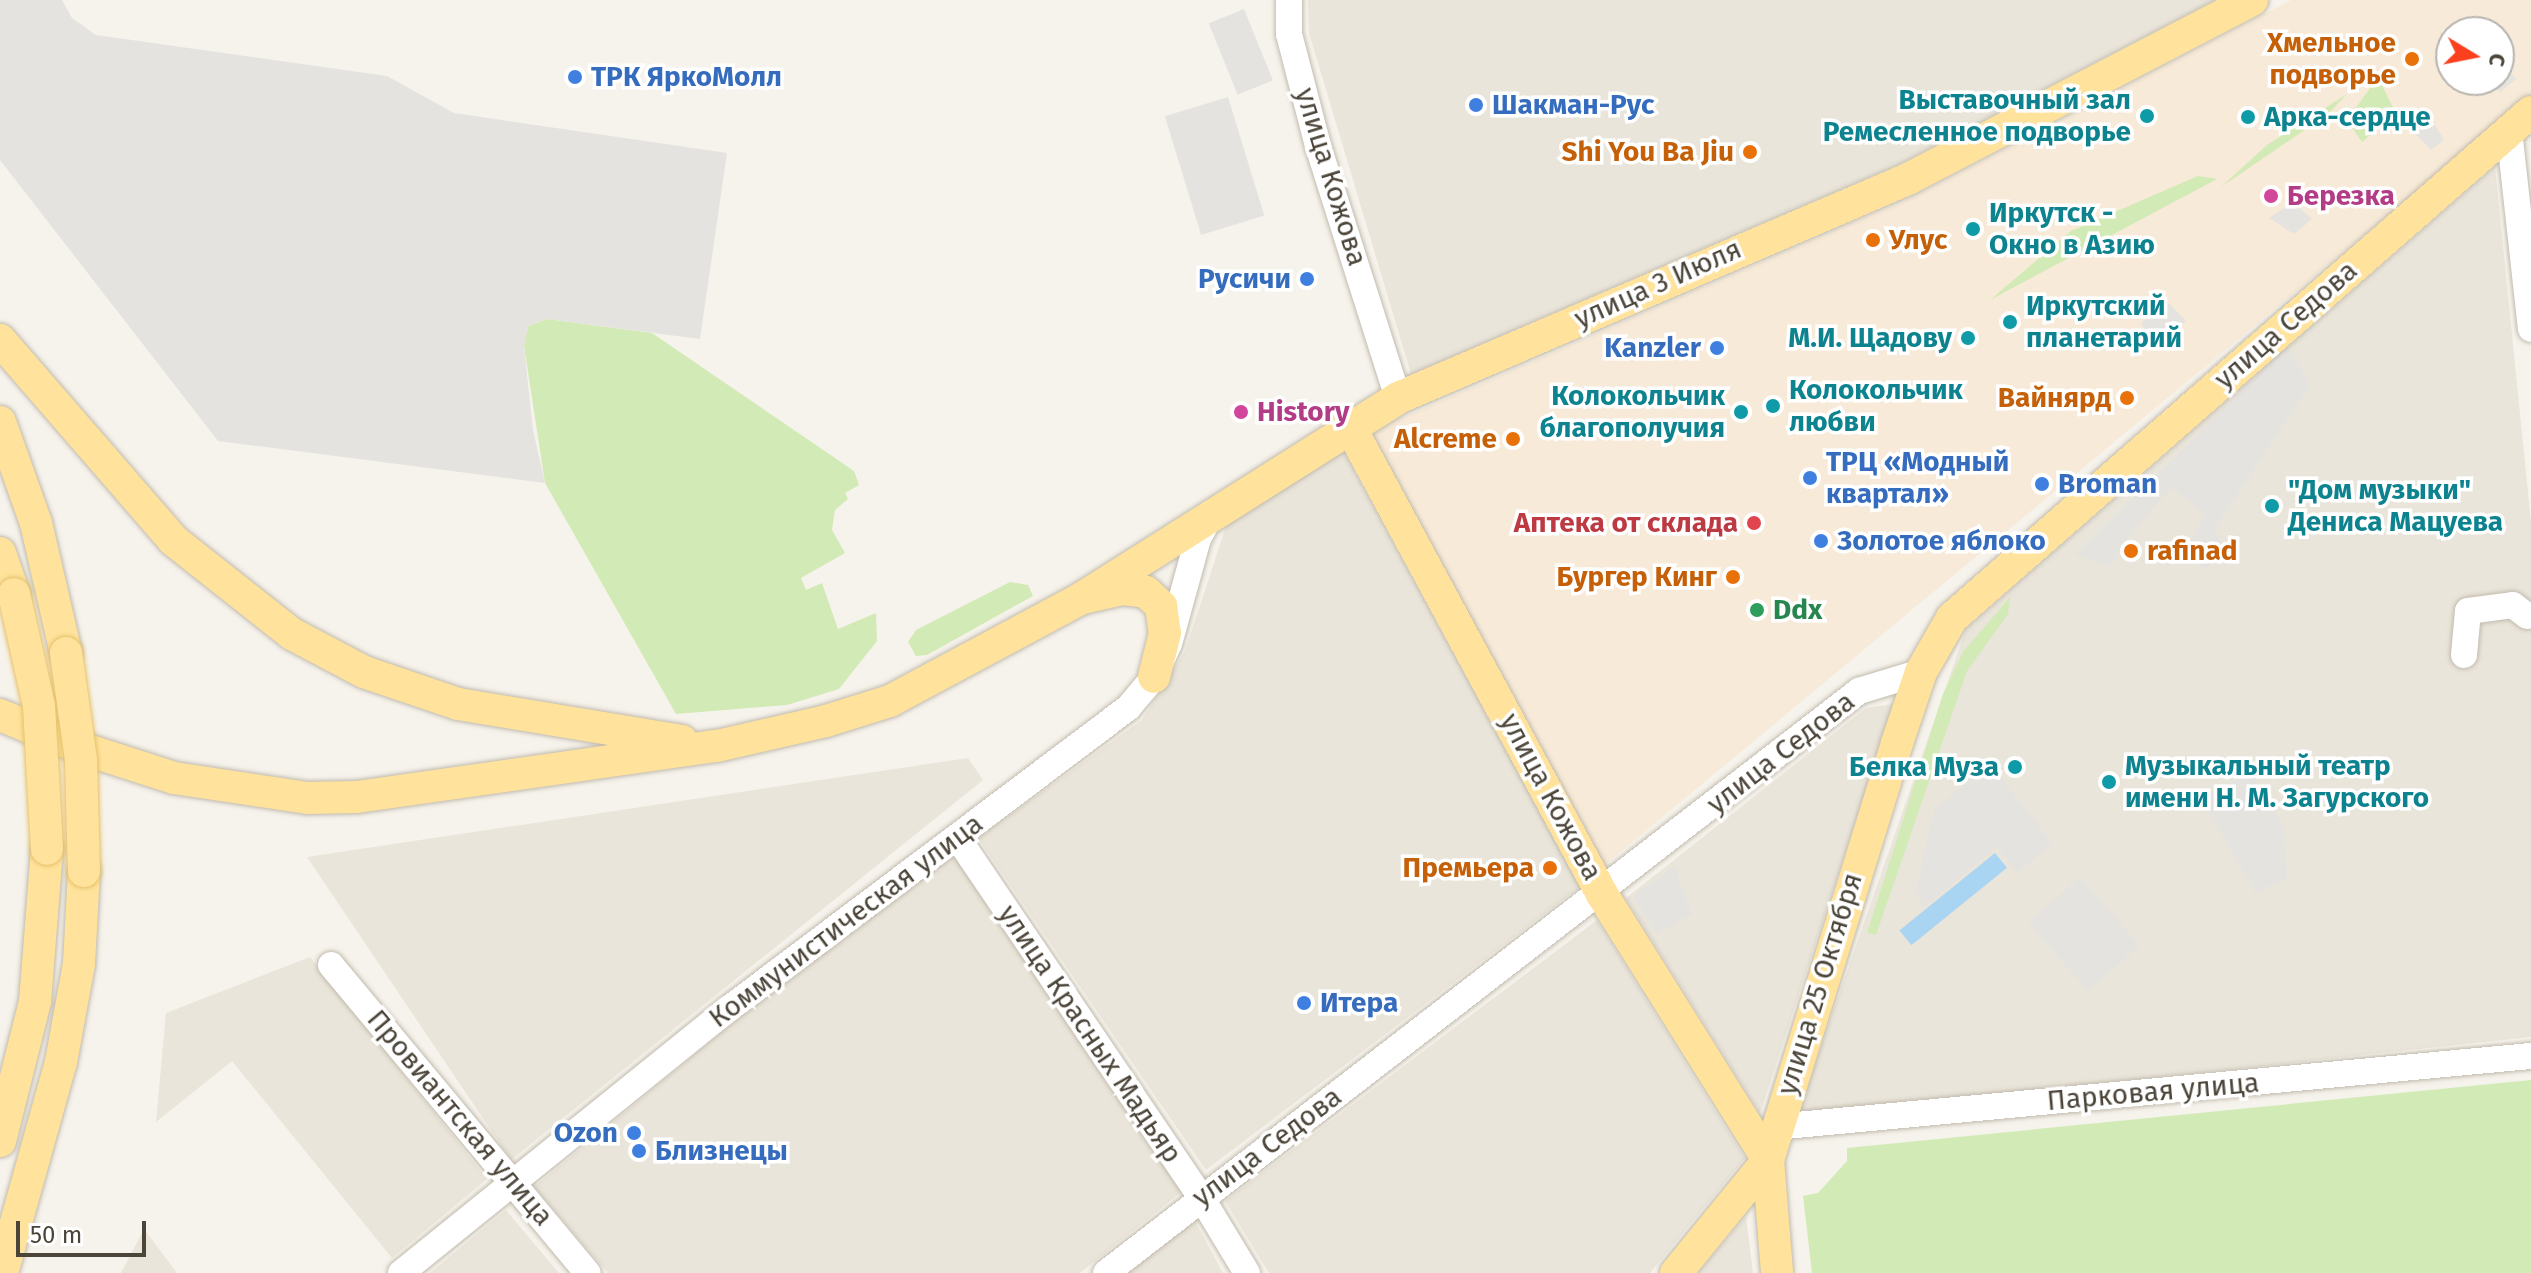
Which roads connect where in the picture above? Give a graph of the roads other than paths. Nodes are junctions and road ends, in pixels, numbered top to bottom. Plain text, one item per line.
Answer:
1 (1289, 0) edge
2 (2252, 0) edge
3 (2520, 121) edge
4 (2531, 329) edge
5 (0, 340) edge
6 (1398, 398) junction
7 (0, 422) edge
8 (1349, 425) junction
9 (1212, 513) junction
10 (0, 553) edge
11 (1082, 598) junction
12 (2527, 616) dead end
13 (2464, 655) dead end
14 (1921, 672) junction
15 (1154, 677) junction
16 (0, 715) edge
17 (717, 746) junction
18 (957, 837) junction
19 (1602, 894) junction
20 (331, 965) dead end
21 (2531, 1056) edge
22 (1775, 1127) junction
23 (0, 1141) edge
24 (1768, 1160) junction
25 (512, 1180) junction
26 (1201, 1197) junction
27 (17, 1217) junction
28 (0, 1260) edge
29 (2, 1273) edge
30 (401, 1273) edge
31 (588, 1273) edge
32 (1106, 1273) edge
33 (1247, 1273) edge
34 (1676, 1273) edge
35 (1777, 1273) edge

1 - 6 street, улица Кожова
2 - 6 main road, улица 3 Июля
3 - 4 street
3 - 14 main road, улица Седова
5 - 17 main road
6 - 8 main road, улица 3 Июля
7 - 27 main road, bridge
8 - 9 main road, улица 3 Июля
8 - 19 main road, улица Кожова
9 - 11 main road, улица 3 Июля
9 - 15 street, Коммунистическая улица
10 - 23 main road, bridge
11 - 15 main road
11 - 17 main road
12 - 13 street
14 - 19 street, улица Седова
14 - 22 main road, улица 25 Октября
15 - 18 street, Коммунистическая улица
16 - 17 main road
18 - 25 street, Коммунистическая улица
18 - 26 street, улица Красных Мадьяр
19 - 24 main road, улица Кожова
19 - 26 street, улица Седова
20 - 25 street, Провиантская улица
21 - 22 street, Парковая улица
22 - 24 main road, улица 25 Октября
24 - 34 main road, улица 25 Октября
24 - 35 main road
25 - 30 street, Коммунистическая улица
25 - 31 street, Провиантская улица
26 - 32 street, улица Седова
26 - 33 street, улица Красных Мадьяр
27 - 28 main road
27 - 29 main road

